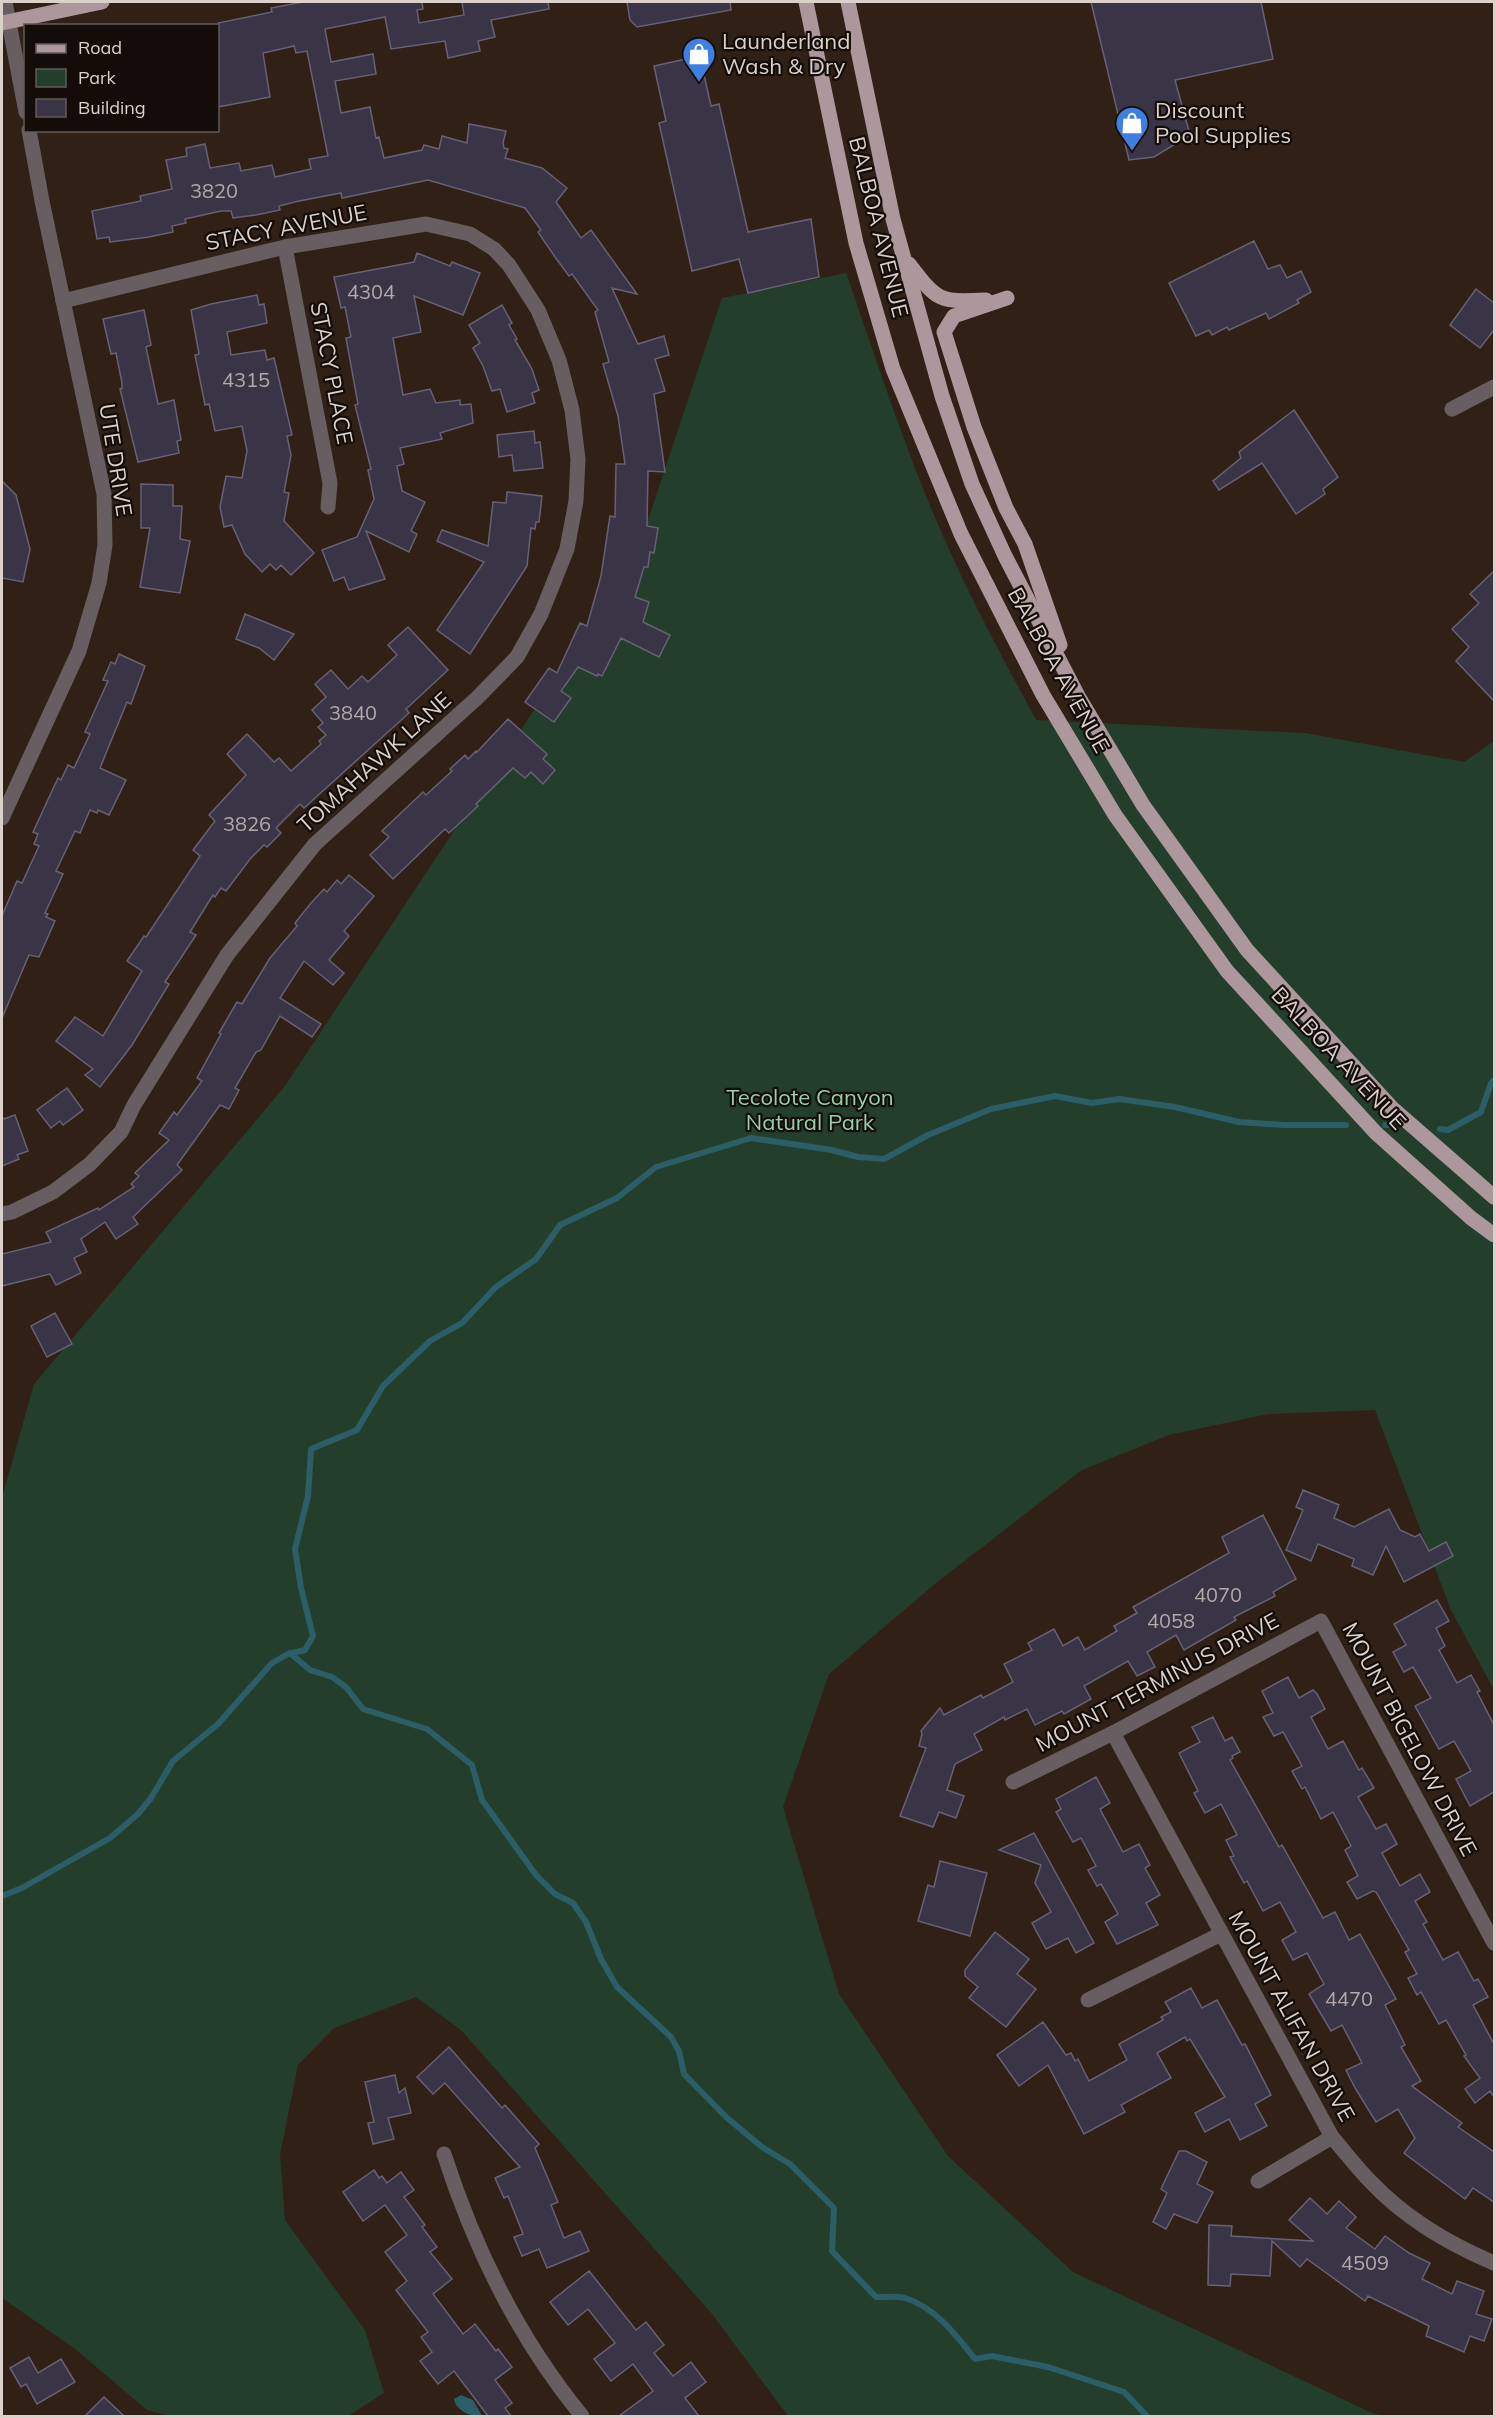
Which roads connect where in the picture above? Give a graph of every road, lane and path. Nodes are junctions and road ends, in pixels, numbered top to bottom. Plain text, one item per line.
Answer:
1 (4, 2) edge
2 (102, 2) edge
3 (806, 2) edge
4 (848, 2) edge
5 (5, 22) edge
6 (24, 103) edge
7 (29, 132) edge
8 (285, 247) junction
9 (904, 258) junction
10 (509, 265) joint
11 (63, 301) junction
12 (1494, 387) edge
13 (1452, 409) dead end
14 (328, 507) dead end
15 (1078, 696) junction
16 (2, 818) edge
17 (1494, 1197) edge
18 (2, 1214) edge
19 (1494, 1235) edge
20 (1321, 1621) joint
21 (1113, 1733) junction
22 (1013, 1782) dead end
23 (1221, 1934) junction
24 (1494, 1942) edge
25 (1088, 2001) dead end
26 (1332, 2137) junction
27 (444, 2154) dead end
28 (1258, 2181) dead end
29 (1494, 2263) edge
30 (575, 2414) edge

1 - 5 street
2 - 5 main road
3 - 19 main road, BALBOA AVENUE
4 - 9 main road, BALBOA AVENUE
5 - 6 street
7 - 11 street, UTE DRIVE
8 - 10 street, STACY AVENUE
8 - 11 street, STACY AVENUE
8 - 14 street, STACY PLACE
9 - 15 main road, BALBOA AVENUE
9 - 15 main road
10 - 18 street, TOMAHAWK LANE
11 - 16 street, UTE DRIVE
12 - 13 street
15 - 17 main road, BALBOA AVENUE
20 - 21 street, MOUNT TERMINUS DRIVE
20 - 24 street, MOUNT BIGELOW DRIVE
21 - 22 street, MOUNT TERMINUS DRIVE
21 - 23 street, MOUNT ALIFAN DRIVE
23 - 25 street
23 - 26 street, MOUNT ALIFAN DRIVE
26 - 28 street
26 - 29 street, MOUNT ALIFAN DRIVE
27 - 30 street

